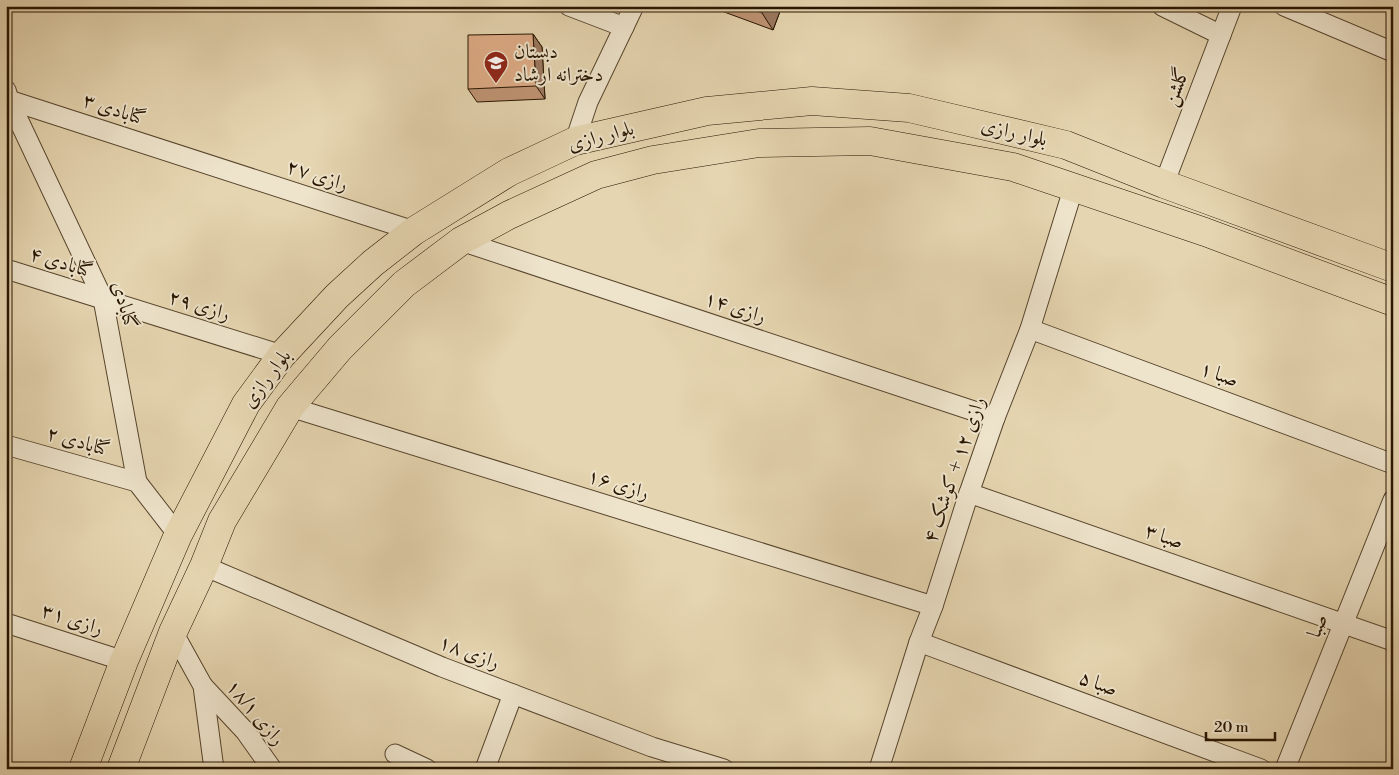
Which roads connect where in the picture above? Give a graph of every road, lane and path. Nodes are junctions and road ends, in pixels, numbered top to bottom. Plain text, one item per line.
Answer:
1 (569, 6) edge
2 (634, 6) edge
3 (1162, 6) edge
4 (1232, 6) edge
5 (1284, 6) edge
6 (624, 27) junction
7 (1221, 35) junction
8 (1393, 52) edge
9 (7, 95) edge
10 (575, 141) junction
11 (206, 164) joint
12 (1164, 184) junction
13 (1074, 186) junction
14 (414, 231) junction
15 (461, 241) junction
16 (1357, 255) junction
17 (1393, 268) edge
18 (6, 269) edge
19 (1346, 285) junction
20 (103, 299) junction
21 (1393, 302) edge
22 (1030, 329) junction
23 (282, 355) junction
24 (290, 407) junction
25 (995, 418) junction
26 (6, 445) edge
27 (1393, 464) edge
28 (138, 482) junction
29 (970, 493) junction
30 (1393, 500) edge
31 (178, 535) junction
32 (204, 566) junction
33 (933, 606) junction
34 (6, 623) edge
35 (1344, 624) junction
36 (173, 632) junction
37 (1393, 640) edge
38 (919, 642) junction
39 (124, 661) junction
40 (203, 686) junction
41 (513, 694) junction
42 (395, 754) dead end
43 (83, 769) edge
44 (121, 769) edge
45 (214, 769) edge
46 (272, 769) edge
47 (427, 769) edge
48 (485, 769) edge
49 (724, 769) edge
50 (879, 769) edge
51 (1261, 769) edge
52 (1285, 769) edge

1 - 6 street
2 - 6 street
3 - 7 street
4 - 7 street, گلشن
5 - 8 street
6 - 10 street
7 - 12 street, گلشن
9 - 11 street, گنابادی ۳
9 - 20 street, گنابادی
10 - 12 main road, بلوار رازی
10 - 14 main road, بلوار رازی
11 - 14 street, رازی ۲۷
12 - 16 main road, بلوار رازی
13 - 15 main road, بلوار رازی
13 - 19 main road, بلوار رازی
13 - 22 street, رازی ۱۲ + کوشک ۴
14 - 23 main road, بلوار رازی
15 - 24 main road, بلوار رازی
15 - 25 street, رازی ۱۴
16 - 17 main road, بلوار رازی
16 - 19 main road
18 - 20 street, گنابادی ۴
19 - 21 main road, بلوار رازی
20 - 23 street, رازی ۲۹
20 - 28 street, گنابادی
22 - 25 street, رازی ۱۲ + کوشک ۴
22 - 27 street, صبا ۱
23 - 31 main road, بلوار رازی
24 - 32 main road, بلوار رازی
24 - 33 street, رازی ۱۶
25 - 29 street, رازی ۱۲ + کوشک ۴
26 - 28 street, گنابادی ۲
28 - 31 street, گنابادی
29 - 33 street, رازی ۱۲ + کوشک ۴
29 - 35 street, صبا ۳
30 - 35 street, صبا
31 - 39 main road, بلوار رازی
32 - 36 main road, بلوار رازی
32 - 41 street, رازی ۱۸
33 - 38 street, رازی ۱۲ + کوشک ۴
34 - 39 street, رازی ۳۱
35 - 37 street, صبا ۳
35 - 52 street, صبا
36 - 40 street
36 - 44 main road, بلوار رازی
38 - 50 street, رازی ۱۲ + کوشک ۴
38 - 51 street, صبا ۵
39 - 43 main road, بلوار رازی
40 - 45 street
40 - 46 street, رازی ۱۸/۱
41 - 48 street
41 - 49 street, رازی ۱۸
42 - 47 street

